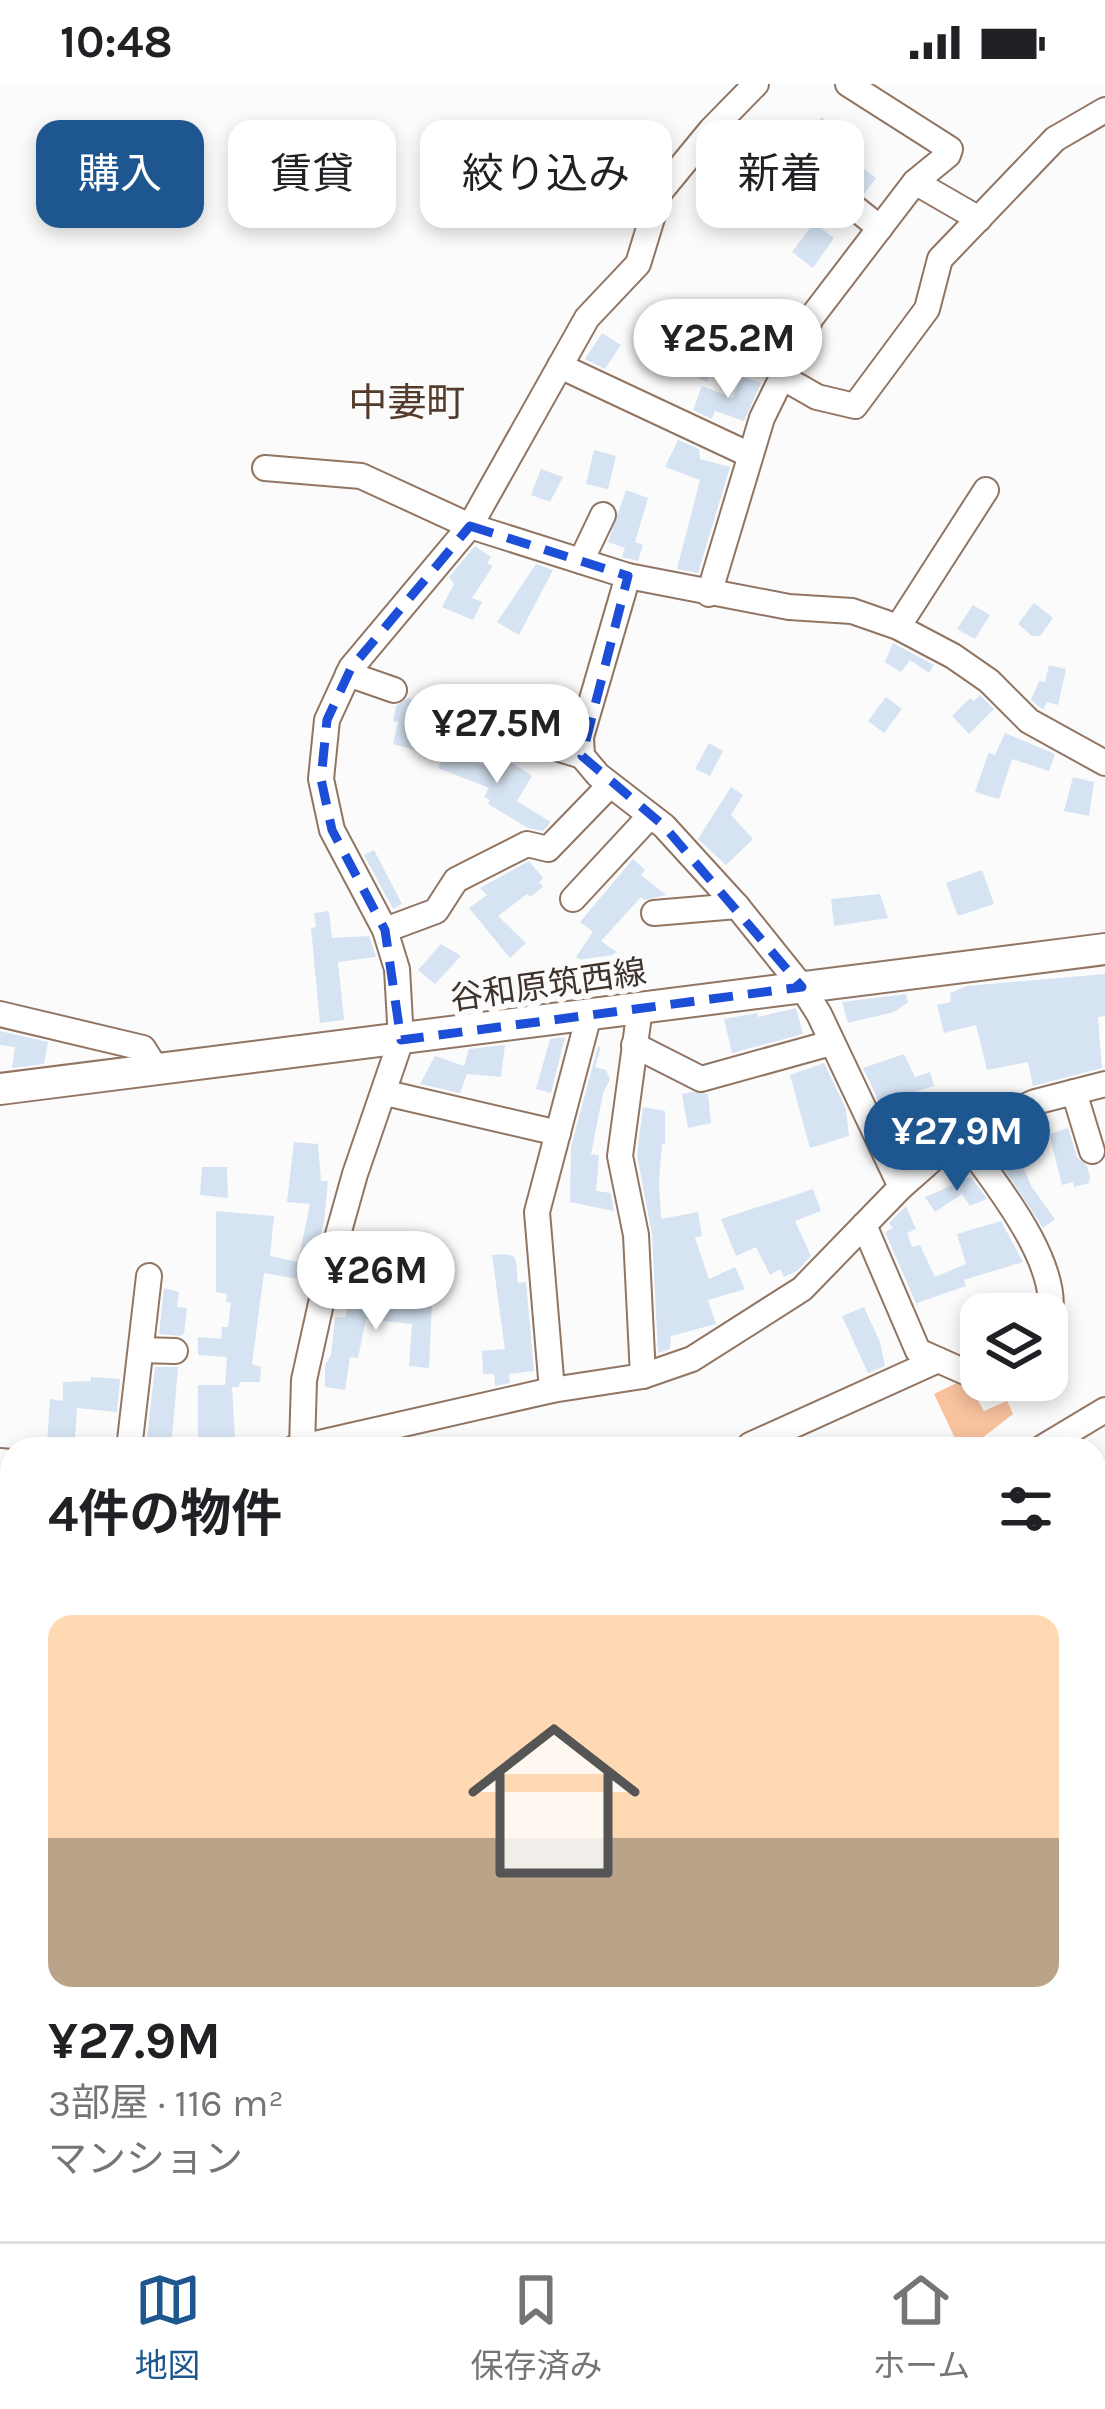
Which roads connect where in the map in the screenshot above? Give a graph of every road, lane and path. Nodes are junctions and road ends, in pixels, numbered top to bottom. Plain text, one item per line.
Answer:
1 (756, 84) edge
2 (848, 84) edge
3 (1105, 110) edge
4 (915, 182) junction
5 (864, 215) edge
6 (979, 219) junction
7 (880, 228) junction
8 (560, 366) junction
9 (782, 376) junction
10 (750, 455) junction
11 (266, 468) dead end
12 (986, 490) dead end
13 (603, 515) dead end
14 (470, 526) junction
15 (581, 561) junction
16 (628, 576) junction
17 (709, 594) junction
18 (898, 627) junction
19 (348, 674) junction
20 (394, 690) dead end
21 (478, 734) dead end
22 (582, 756) junction
23 (1105, 763) edge
24 (610, 785) junction
25 (650, 816) junction
26 (573, 899) dead end
27 (737, 906) junction
28 (654, 913) dead end
29 (385, 930) junction
30 (1105, 949) edge
31 (802, 987) junction
32 (640, 1008) junction
33 (0, 1014) edge
34 (589, 1015) junction
35 (401, 1040) junction
36 (831, 1042) junction
37 (634, 1045) junction
38 (155, 1067) junction
39 (1105, 1084) edge
40 (0, 1089) edge
41 (1074, 1092) junction
42 (386, 1093) junction
43 (558, 1133) junction
44 (960, 1135) junction
45 (1092, 1151) dead end
46 (901, 1187) junction
47 (864, 1225) junction
48 (149, 1276) dead end
49 (1047, 1293) edge
50 (141, 1350) junction
51 (175, 1352) dead end
52 (938, 1360) junction
53 (960, 1370) edge
54 (643, 1376) junction
55 (553, 1390) junction
56 (1105, 1410) edge
57 (130, 1437) edge
58 (299, 1437) edge
59 (365, 1437) edge
60 (768, 1437) edge
61 (1060, 1437) edge

1 - 8 street
2 - 4 street
3 - 6 street
4 - 6 street
4 - 7 street
5 - 7 street
6 - 9 street
7 - 9 street
8 - 10 street
8 - 14 street
9 - 10 street
10 - 17 street
11 - 14 street
12 - 18 street
13 - 15 street
14 - 15 street
14 - 19 street
15 - 16 street
16 - 17 street
16 - 22 street
17 - 18 street
18 - 23 street
19 - 20 street
19 - 29 street
21 - 22 street
22 - 24 street
24 - 25 street
24 - 29 street
25 - 26 street
25 - 27 street
27 - 28 street
27 - 31 street
29 - 35 street
30 - 31 main road, 谷和原筑西線
31 - 32 main road, 谷和原筑西線
31 - 36 street
32 - 34 main road, 谷和原筑西線
32 - 37 street
33 - 38 street
34 - 35 main road, 谷和原筑西線
34 - 43 street
35 - 38 main road, 谷和原筑西線
35 - 42 street
36 - 37 street
36 - 46 street
37 - 54 street
38 - 40 main road, 谷和原筑西線
39 - 41 street
41 - 44 street
41 - 45 street
42 - 43 street
42 - 58 street
43 - 55 street
44 - 46 street
44 - 49 street
46 - 47 street
47 - 52 street
47 - 54 street
48 - 50 street
50 - 51 street
50 - 57 street
52 - 53 street
52 - 60 street
54 - 55 street
55 - 59 street
56 - 61 street

